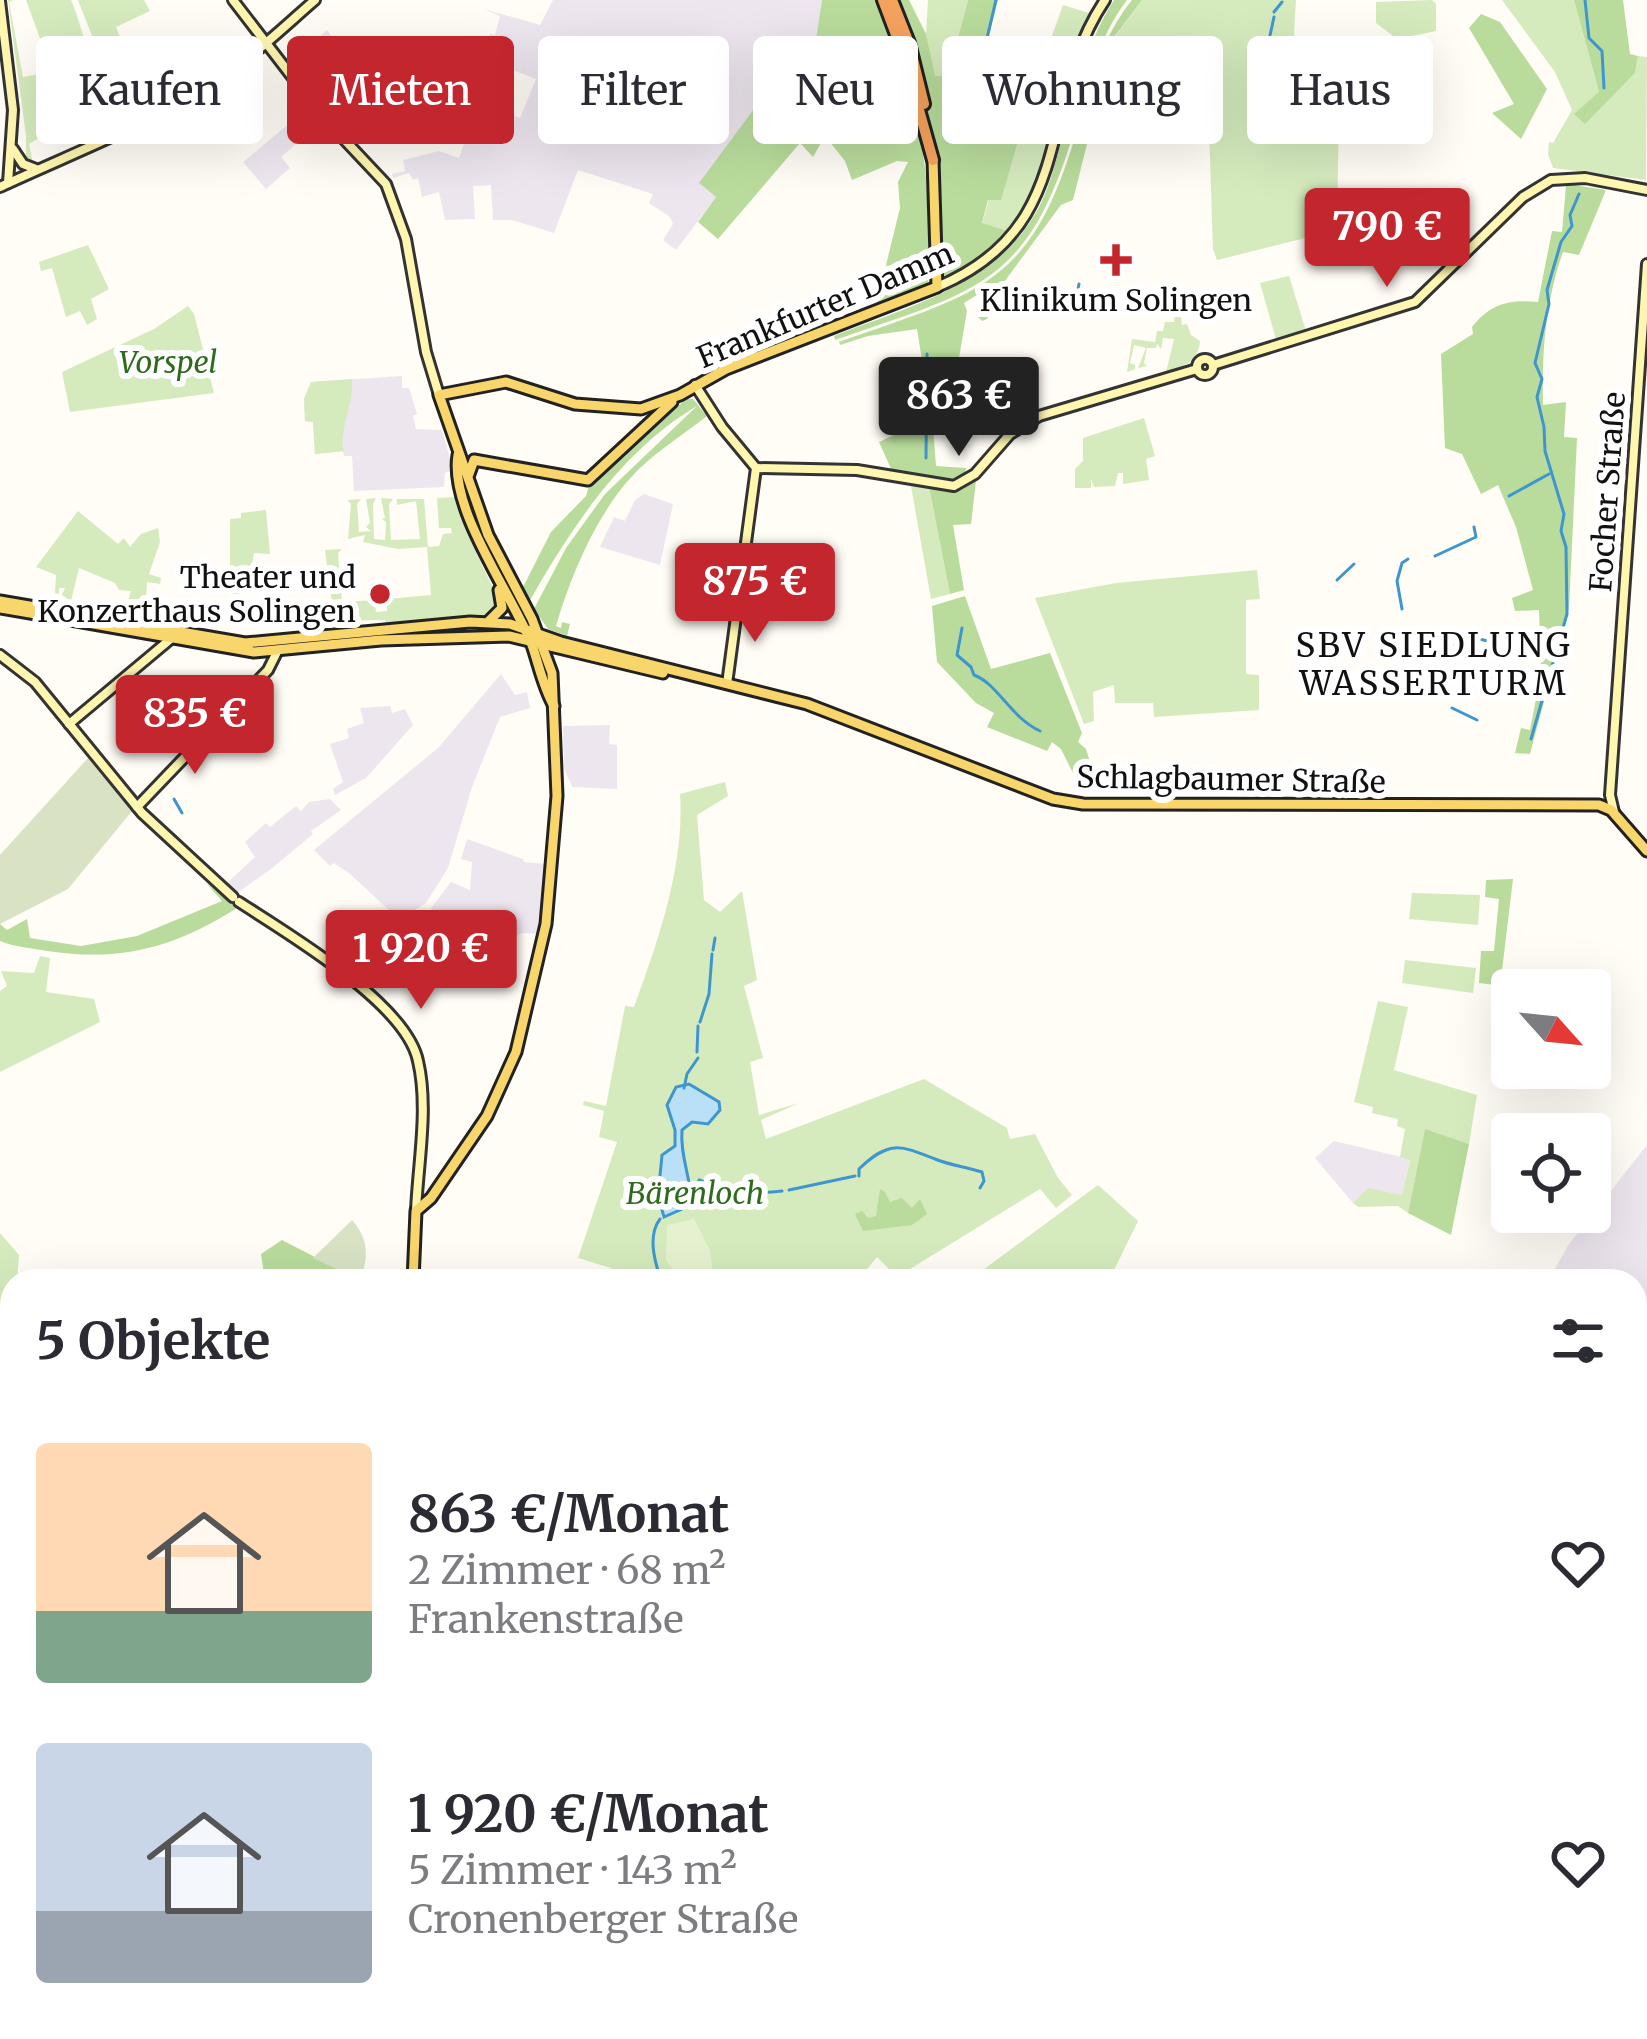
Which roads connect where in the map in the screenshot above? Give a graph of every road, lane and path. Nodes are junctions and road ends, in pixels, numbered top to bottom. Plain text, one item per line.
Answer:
1 (233, 0) edge
2 (315, 0) edge
3 (887, 0) edge
4 (1106, 0) edge
5 (0, 1) edge
6 (266, 45) junction
7 (13, 149) junction
8 (933, 160) joint
9 (38, 169) junction
10 (4, 185) edge
11 (1647, 190) edge
12 (1647, 264) edge
13 (937, 287) junction
14 (698, 390) junction
15 (439, 395) junction
16 (680, 395) junction
17 (633, 410) junction
18 (641, 432) junction
19 (458, 455) junction
20 (474, 460) junction
21 (756, 468) junction
22 (469, 474) junction
23 (467, 490) junction
24 (483, 552) junction
25 (0, 605) edge
26 (488, 622) junction
27 (533, 633) junction
28 (184, 635) junction
29 (168, 640) junction
30 (278, 650) junction
31 (570, 653) junction
32 (0, 655) edge
33 (552, 673) junction
34 (687, 675) junction
35 (727, 684) junction
36 (554, 706) junction
37 (69, 724) junction
38 (1610, 795) junction
39 (137, 807) junction
40 (1598, 808) junction
41 (1615, 814) junction
42 (1647, 850) edge
43 (416, 1210) junction
44 (414, 1269) edge

1 - 6 main road
2 - 6 main road
3 - 8 highway
4 - 13 main road, Frankfurter Damm
5 - 7 main road
6 - 9 main road
6 - 15 main road
7 - 9 main road
7 - 10 main road
8 - 13 main road
9 - 10 main road
11 - 21 main road
12 - 38 main road, Focher Straße
13 - 14 main road, Frankfurter Damm
14 - 16 main road, Frankfurter Damm
14 - 21 main road
15 - 17 main road
15 - 19 main road
16 - 17 main road
16 - 18 main road
17 - 18 main road
18 - 20 main road
19 - 20 main road
19 - 22 main road
19 - 23 main road
20 - 22 main road
21 - 35 main road
22 - 23 main road
23 - 24 main road
23 - 27 main road
24 - 26 main road
24 - 27 main road
25 - 28 main road
25 - 29 main road
26 - 27 main road
26 - 28 main road
27 - 30 main road
27 - 31 main road, Schlagbaumer Straße
27 - 33 main road
27 - 34 main road, Schlagbaumer Straße
27 - 36 main road
28 - 29 main road
29 - 30 main road
29 - 37 main road
30 - 39 main road
31 - 33 main road
31 - 34 main road, Schlagbaumer Straße
32 - 37 main road
33 - 36 main road
34 - 35 main road, Schlagbaumer Straße
35 - 40 main road, Schlagbaumer Straße
36 - 43 main road
37 - 39 main road
38 - 40 main road
38 - 41 main road, Focher Straße
39 - 43 main road
40 - 41 main road, Schlagbaumer Straße
41 - 42 main road
43 - 44 main road

